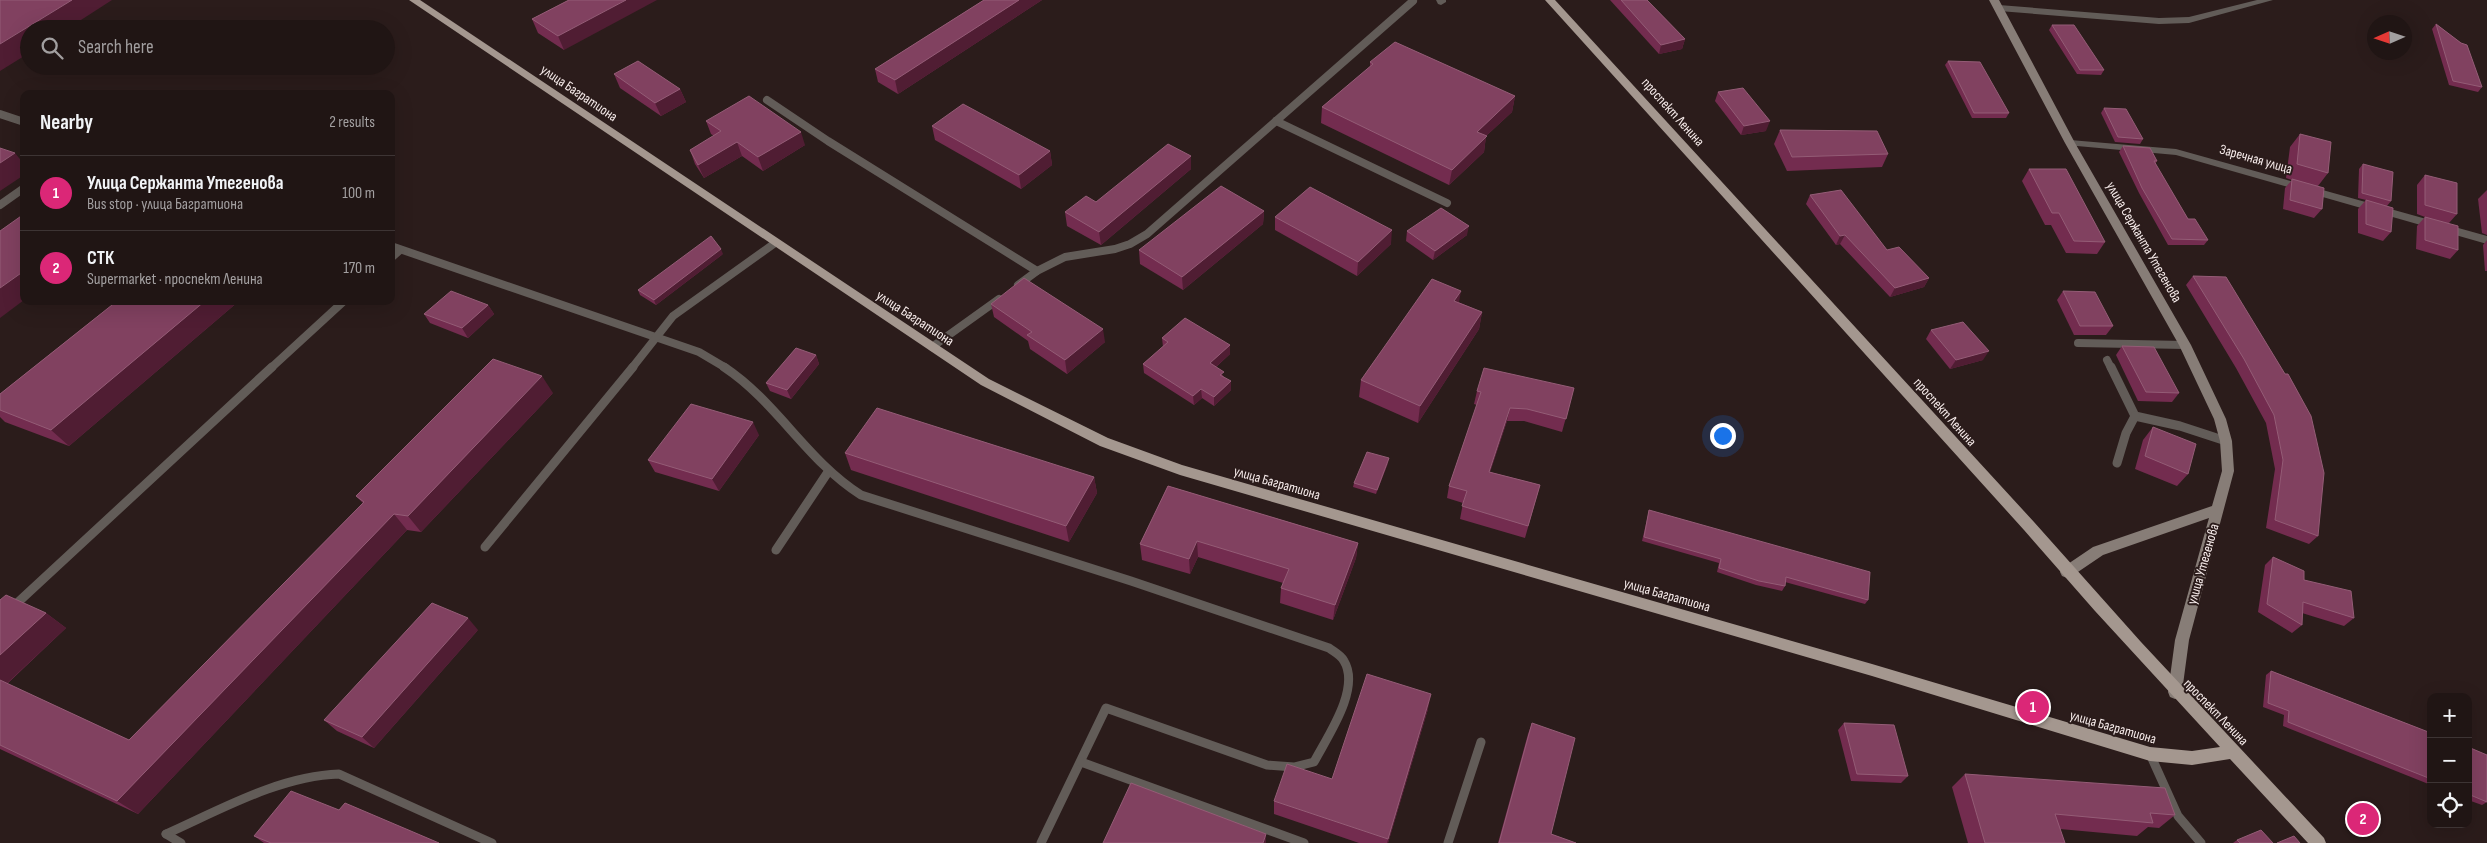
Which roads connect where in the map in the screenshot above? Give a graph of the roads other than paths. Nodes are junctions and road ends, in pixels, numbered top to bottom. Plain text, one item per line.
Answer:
1 (414, 0) edge
2 (1550, 0) edge
3 (2268, 0) edge
4 (1413, 2) dead end
5 (1996, 4) edge
6 (767, 100) dead end
7 (0, 114) edge
8 (20, 121) edge
9 (1276, 121) junction
10 (2070, 143) junction
11 (20, 191) edge
12 (1447, 203) dead end
13 (0, 205) edge
14 (2487, 240) edge
15 (775, 243) junction
16 (396, 248) edge
17 (1037, 271) junction
18 (1013, 289) edge
19 (1005, 294) edge
20 (340, 305) edge
21 (658, 337) junction
22 (2078, 343) dead end
23 (2185, 345) junction
24 (932, 347) junction
25 (2107, 360) dead end
26 (2135, 416) junction
27 (2226, 441) junction
28 (2117, 463) dead end
29 (828, 472) junction
30 (2218, 509) junction
31 (485, 547) dead end
32 (776, 550) dead end
33 (2067, 572) junction
34 (0, 619) edge
35 (2176, 692) junction
36 (1481, 742) dead end
37 (2233, 751) junction
38 (2150, 754) junction
39 (1081, 762) junction
40 (181, 843) edge
41 (492, 843) edge
42 (1041, 843) edge
43 (1304, 843) edge
44 (1448, 843) edge
45 (2201, 843) edge
46 (2318, 843) edge

1 - 15 main road, улица Багратиона
2 - 33 main road, проспект Ленина
3 - 5 street
4 - 9 lane
5 - 10 main road, улица Сержанта Утегенова
6 - 17 lane
7 - 8 lane
9 - 12 lane
9 - 17 lane
10 - 14 street, Заречная улица
10 - 23 main road, улица Сержанта Утегенова
11 - 13 lane
15 - 21 lane
15 - 24 main road, улица Багратиона
16 - 21 lane
17 - 18 lane
19 - 24 lane
20 - 34 lane
21 - 29 lane
21 - 31 lane
22 - 23 lane
23 - 27 main road, улица Сержанта Утегенова
24 - 38 main road, улица Багратиона
25 - 26 lane
26 - 27 lane
26 - 28 lane
27 - 30 main road, улица Сержанта Утегенова
29 - 32 lane
29 - 39 lane
30 - 33 main road, улица Утегенова
30 - 35 main road, улица Утегенова
33 - 35 main road, проспект Ленина
35 - 37 main road, проспект Ленина
36 - 44 lane
37 - 38 main road, улица Багратиона
37 - 46 main road, проспект Ленина
38 - 45 lane
39 - 42 lane
39 - 43 lane
40 - 41 lane

